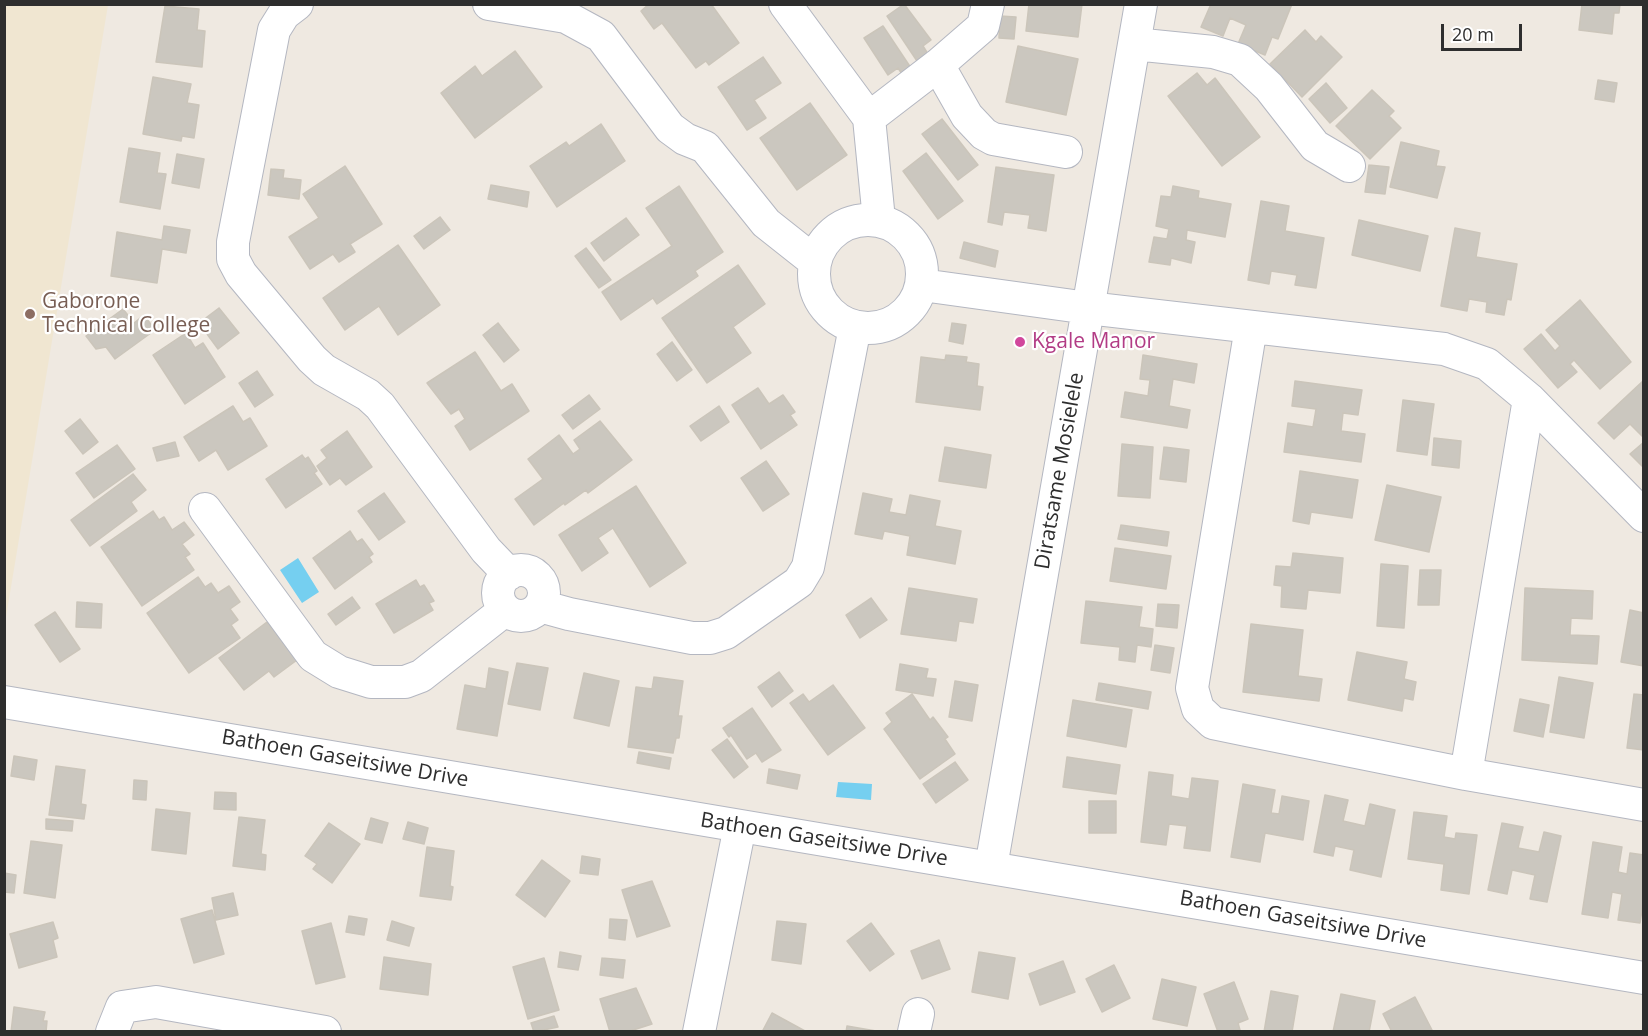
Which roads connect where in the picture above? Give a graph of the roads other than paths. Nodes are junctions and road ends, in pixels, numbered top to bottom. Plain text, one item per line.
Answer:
1 (297, 4) edge
2 (489, 4) edge
3 (785, 4) edge
4 (988, 4) edge
5 (1141, 4) edge
6 (1134, 44) junction
7 (938, 65) junction
8 (869, 118) junction
9 (1066, 152) dead end
10 (1349, 166) dead end
11 (879, 220) junction
12 (814, 261) junction
13 (922, 285) junction
14 (1089, 308) junction
15 (855, 327) junction
16 (1251, 327) junction
17 (1529, 399) junction
18 (205, 509) dead end
19 (1644, 516) edge
20 (509, 574) junction
21 (540, 606) junction
22 (505, 610) junction
23 (4, 702) edge
24 (1466, 774) junction
25 (1644, 805) edge
26 (740, 826) junction
27 (991, 867) junction
28 (1644, 978) edge
29 (117, 1019) edge
30 (325, 1032) edge
31 (699, 1032) edge

1 - 20 street
2 - 12 street
3 - 8 street
4 - 7 street
5 - 6 street, Diratsame Mosielele
6 - 10 street
6 - 14 street, Diratsame Mosielele
7 - 8 street
7 - 9 street
8 - 11 street
11 - 12 street
11 - 13 street
12 - 15 street
13 - 14 street
13 - 15 street
14 - 16 street
14 - 27 street, Diratsame Mosielele
15 - 21 street
16 - 17 street
16 - 24 street
17 - 19 street
17 - 24 street
18 - 22 street
20 - 21 street
20 - 22 street
21 - 22 street
23 - 26 street, Bathoen Gaseitsiwe Drive
24 - 25 street
26 - 27 street, Bathoen Gaseitsiwe Drive
26 - 31 street
27 - 28 street, Bathoen Gaseitsiwe Drive
29 - 30 street

